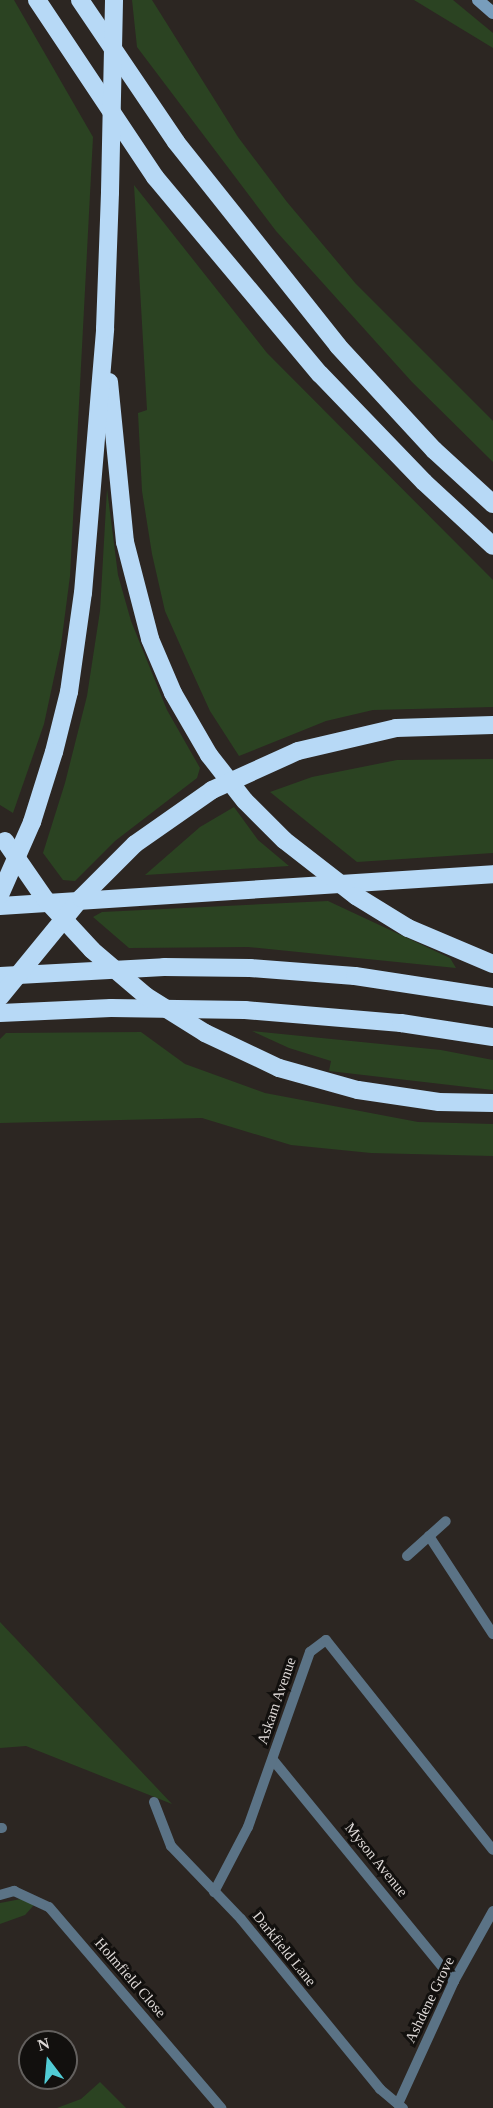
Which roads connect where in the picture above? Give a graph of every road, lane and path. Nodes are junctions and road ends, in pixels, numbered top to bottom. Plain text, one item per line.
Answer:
1 (37, 0) edge
2 (80, 0) edge
3 (114, 0) edge
4 (478, 0) edge
5 (493, 13) edge
6 (105, 329) junction
7 (493, 504) edge
8 (493, 546) edge
9 (493, 725) edge
10 (2, 837) edge
11 (493, 874) edge
12 (0, 895) edge
13 (0, 906) edge
14 (493, 964) edge
15 (0, 976) edge
16 (0, 996) edge
17 (493, 997) edge
18 (0, 1013) edge
19 (493, 1036) edge
20 (493, 1103) edge
21 (446, 1521) dead end
22 (429, 1536) junction
23 (407, 1556) dead end
24 (493, 1634) edge
25 (273, 1760) junction
26 (154, 1802) dead end
27 (493, 1850) edge
28 (214, 1892) junction
29 (0, 1893) edge
30 (493, 1911) edge
31 (454, 1981) junction
32 (400, 2106) edge
33 (221, 2108) edge

1 - 8 highway
2 - 7 highway
3 - 6 highway, bridge
4 - 5 main road
6 - 12 highway, bridge
6 - 14 highway, bridge
9 - 16 highway, bridge
10 - 20 highway, bridge
11 - 13 highway
15 - 17 highway
18 - 19 highway
21 - 22 street
22 - 23 street
22 - 24 street
25 - 27 street, Askam Avenue
25 - 28 street, Askam Avenue
25 - 31 street, Myson Avenue
26 - 28 street, Darkfield Lane
28 - 32 street, Darkfield Lane
29 - 33 street, Holmfield Close
30 - 31 street, Ashdene Grove
31 - 32 street, Ashdene Grove

